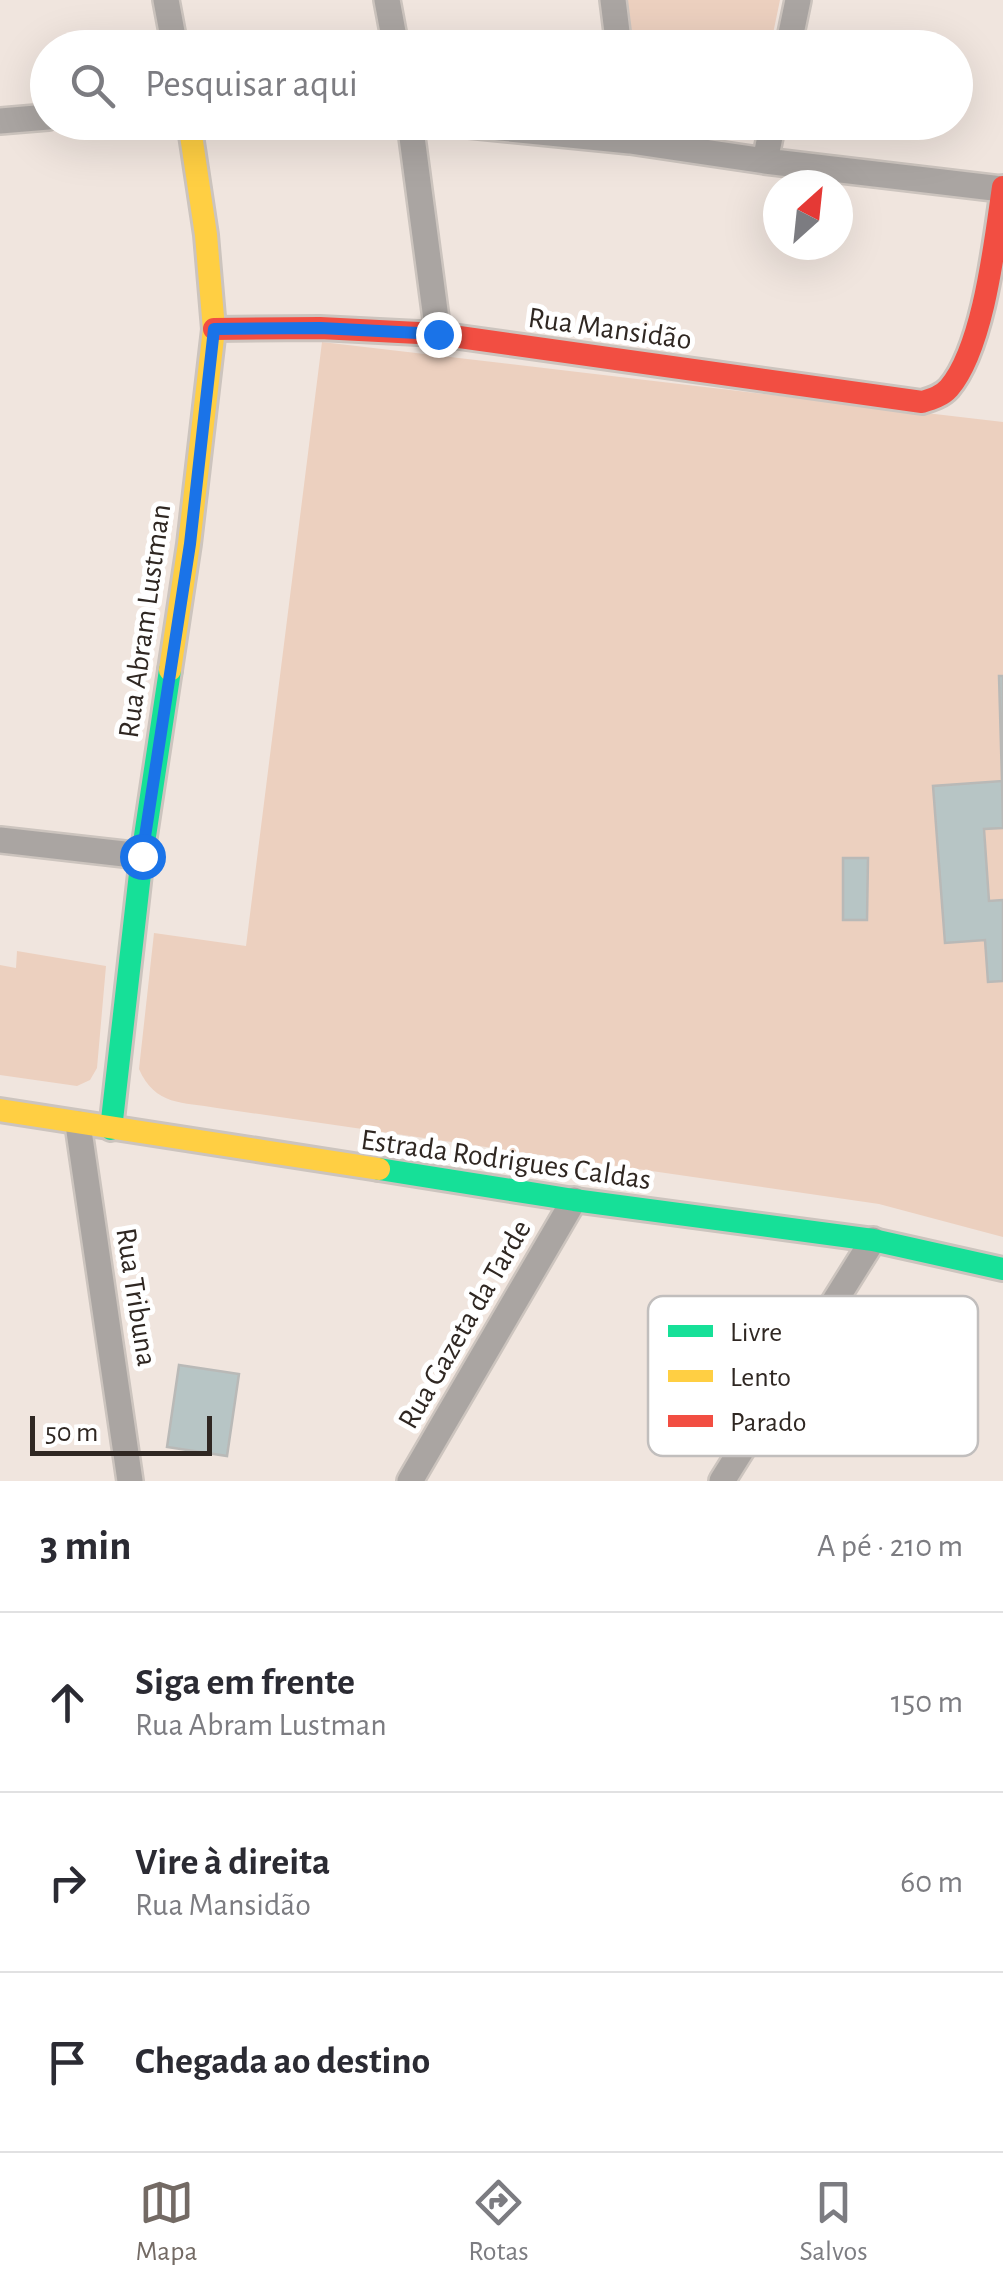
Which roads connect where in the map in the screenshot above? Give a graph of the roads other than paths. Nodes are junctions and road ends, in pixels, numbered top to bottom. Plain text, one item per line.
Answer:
1 (166, 0) edge
2 (387, 0) edge
3 (613, 0) edge
4 (798, 0) edge
5 (172, 30) edge
6 (393, 30) edge
7 (617, 30) edge
8 (792, 30) edge
9 (30, 118) edge
10 (0, 121) edge
11 (192, 140) edge
12 (412, 140) edge
13 (667, 140) edge
14 (769, 140) edge
15 (765, 161) junction
16 (1003, 188) edge
17 (999, 251) edge
18 (214, 329) junction
19 (438, 334) junction
20 (0, 840) edge
21 (142, 856) junction
22 (0, 1110) edge
23 (78, 1124) junction
24 (111, 1130) junction
25 (574, 1200) junction
26 (873, 1240) junction
27 (1003, 1269) edge
28 (838, 1296) edge
29 (738, 1456) edge
30 (130, 1481) edge
31 (410, 1481) edge
32 (722, 1481) edge

1 - 5 street
2 - 6 street
3 - 7 street
4 - 8 street
9 - 10 street
11 - 18 street, Rua Abram Lustman
12 - 19 street
13 - 15 street
14 - 15 street
15 - 16 street
16 - 17 street, Rua Mansidão
17 - 19 street, Rua Mansidão
18 - 19 street, Rua Mansidão
18 - 21 street, Rua Abram Lustman
20 - 21 street
21 - 24 street, Rua Abram Lustman
22 - 23 street, Estrada Rodrigues Caldas
23 - 24 street, Estrada Rodrigues Caldas
23 - 30 street, Rua Tribuna
24 - 25 street, Estrada Rodrigues Caldas
25 - 26 street, Estrada Rodrigues Caldas
25 - 31 street, Rua Gazeta da Tarde
26 - 27 street, Estrada Rodrigues Caldas
26 - 28 street
29 - 32 street

